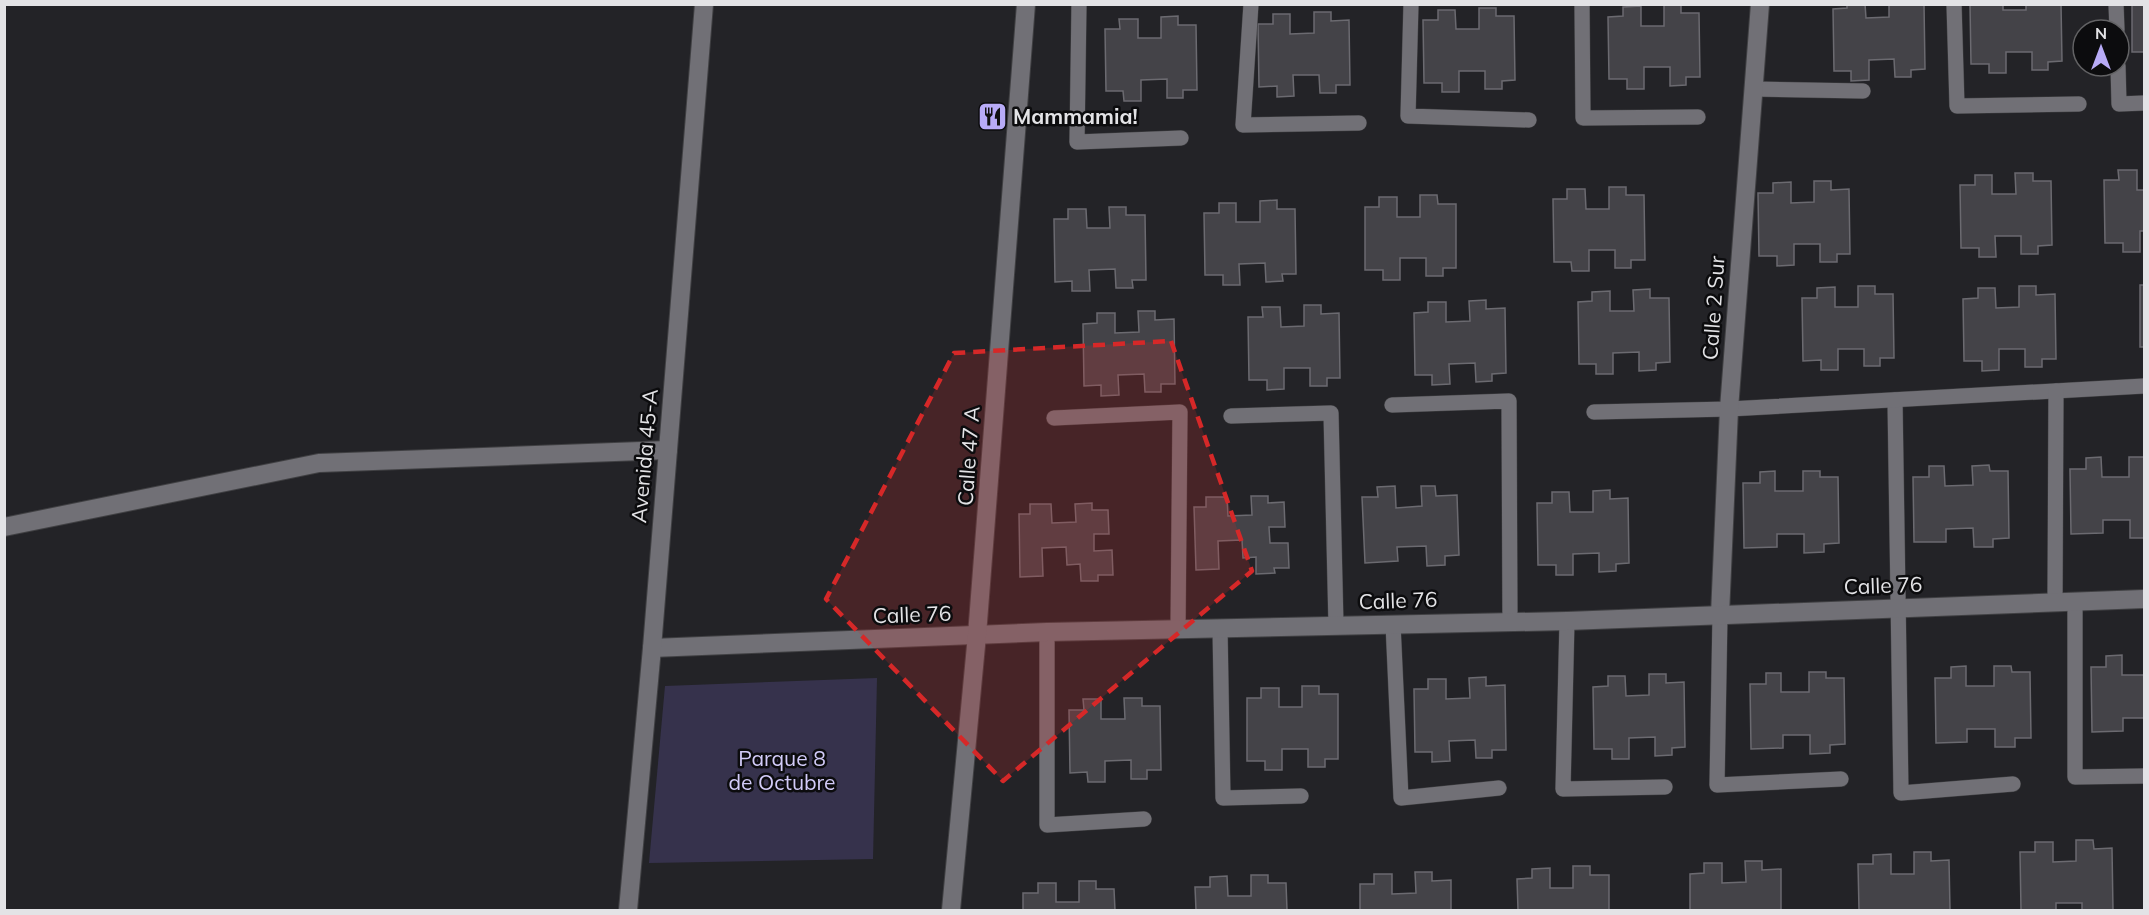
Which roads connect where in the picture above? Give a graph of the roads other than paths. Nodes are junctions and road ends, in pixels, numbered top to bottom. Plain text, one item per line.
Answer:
1 (704, 4) edge
2 (1026, 4) edge
3 (1079, 4) edge
4 (1251, 4) edge
5 (1411, 4) edge
6 (1582, 4) edge
7 (1760, 4) edge
8 (1954, 4) edge
9 (2118, 78) edge
10 (1754, 89) junction
11 (1863, 91) dead end
12 (2145, 103) edge
13 (2079, 104) dead end
14 (1698, 117) dead end
15 (1529, 120) dead end
16 (1359, 123) dead end
17 (1181, 138) dead end
18 (2145, 386) edge
19 (2056, 391) junction
20 (1895, 400) junction
21 (1392, 405) dead end
22 (1729, 409) junction
23 (1594, 412) dead end
24 (1231, 416) dead end
25 (1054, 417) dead end
26 (668, 450) junction
27 (4, 527) edge
28 (2145, 599) edge
29 (2055, 602) junction
30 (2075, 602) junction
31 (1900, 608) junction
32 (1720, 615) junction
33 (1510, 621) junction
34 (1567, 621) junction
35 (1393, 624) junction
36 (1336, 626) junction
37 (1220, 628) junction
38 (1178, 629) junction
39 (1047, 633) junction
40 (977, 635) junction
41 (652, 648) junction
42 (2145, 776) edge
43 (1841, 778) dead end
44 (2013, 784) dead end
45 (1665, 787) dead end
46 (1499, 788) dead end
47 (1300, 796) dead end
48 (1144, 819) dead end
49 (627, 910) edge
50 (951, 910) edge

1 - 26 street, Avenida 45-A
2 - 40 street, Calle 47 A
3 - 17 lane
4 - 16 lane
5 - 15 lane
6 - 14 lane
7 - 10 street, Calle 2 Sur
8 - 13 lane
9 - 12 lane
10 - 11 lane
10 - 22 street, Calle 2 Sur
18 - 19 lane
19 - 20 lane
19 - 29 lane
20 - 22 lane
20 - 31 lane
21 - 33 lane
22 - 23 lane
22 - 32 street, Calle 2 Sur
24 - 36 lane
25 - 38 lane
26 - 27 street
26 - 41 street, Avenida 45-A
28 - 30 street, Calle 76
29 - 30 street, Calle 76
29 - 31 street, Calle 76
30 - 42 lane
31 - 32 street, Calle 76
31 - 44 lane
32 - 34 street, Calle 76
32 - 43 lane
33 - 34 street, Calle 76
33 - 35 street, Calle 76
34 - 45 lane
35 - 36 street, Calle 76
35 - 46 lane
36 - 37 street, Calle 76
37 - 38 street, Calle 76
37 - 47 lane
38 - 39 street, Calle 76
39 - 40 street, Calle 76
39 - 48 lane
40 - 41 street, Calle 76
40 - 50 street, Calle 47 A
41 - 49 street, Avenida 45-A

